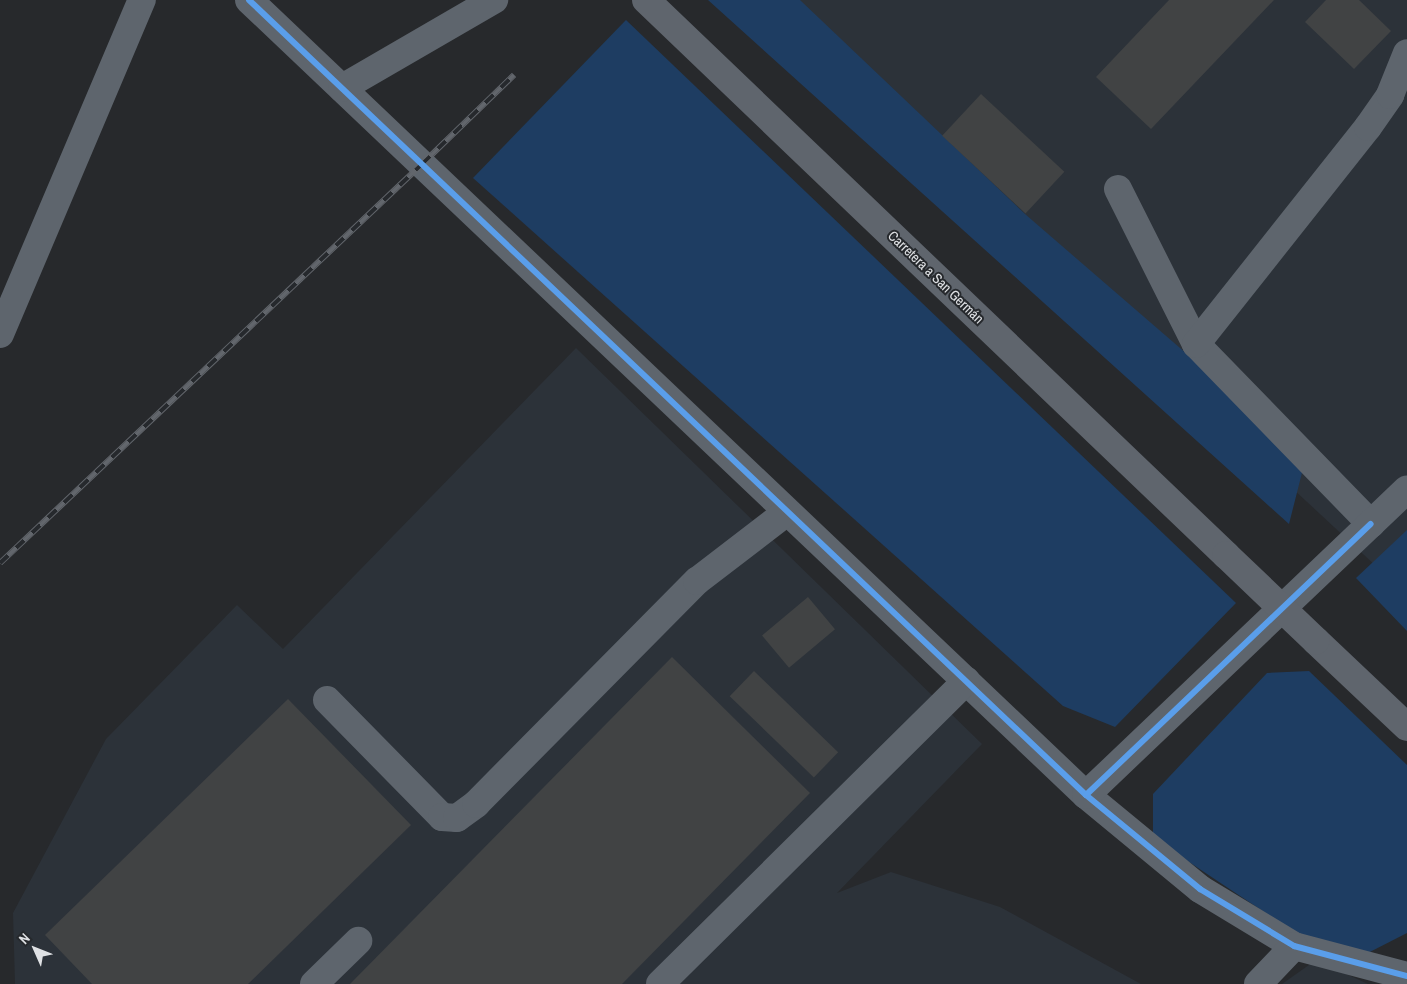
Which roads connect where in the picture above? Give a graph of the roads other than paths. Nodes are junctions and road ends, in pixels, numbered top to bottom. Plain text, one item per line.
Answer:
1 (142, 0) edge
2 (249, 0) edge
3 (494, 0) edge
4 (646, 0) edge
5 (1407, 53) edge
6 (342, 88) junction
7 (1118, 189) dead end
8 (0, 334) edge
9 (1196, 344) junction
10 (1407, 489) edge
11 (787, 512) junction
12 (1371, 524) junction
13 (966, 681) junction
14 (327, 700) dead end
15 (1407, 728) edge
16 (1086, 795) junction
17 (358, 941) dead end
18 (1294, 946) junction
19 (1407, 976) edge
20 (314, 984) edge
21 (660, 984) edge
22 (1258, 984) edge

1 - 8 street
2 - 6 street
3 - 6 street
4 - 15 main road, Carretera a San Germán, bridge
5 - 9 street
6 - 11 street
7 - 9 street
9 - 12 street
10 - 12 street
11 - 13 street
11 - 14 street
12 - 16 street
13 - 16 street
13 - 21 street
16 - 18 street
17 - 20 street
18 - 19 street
18 - 22 street

